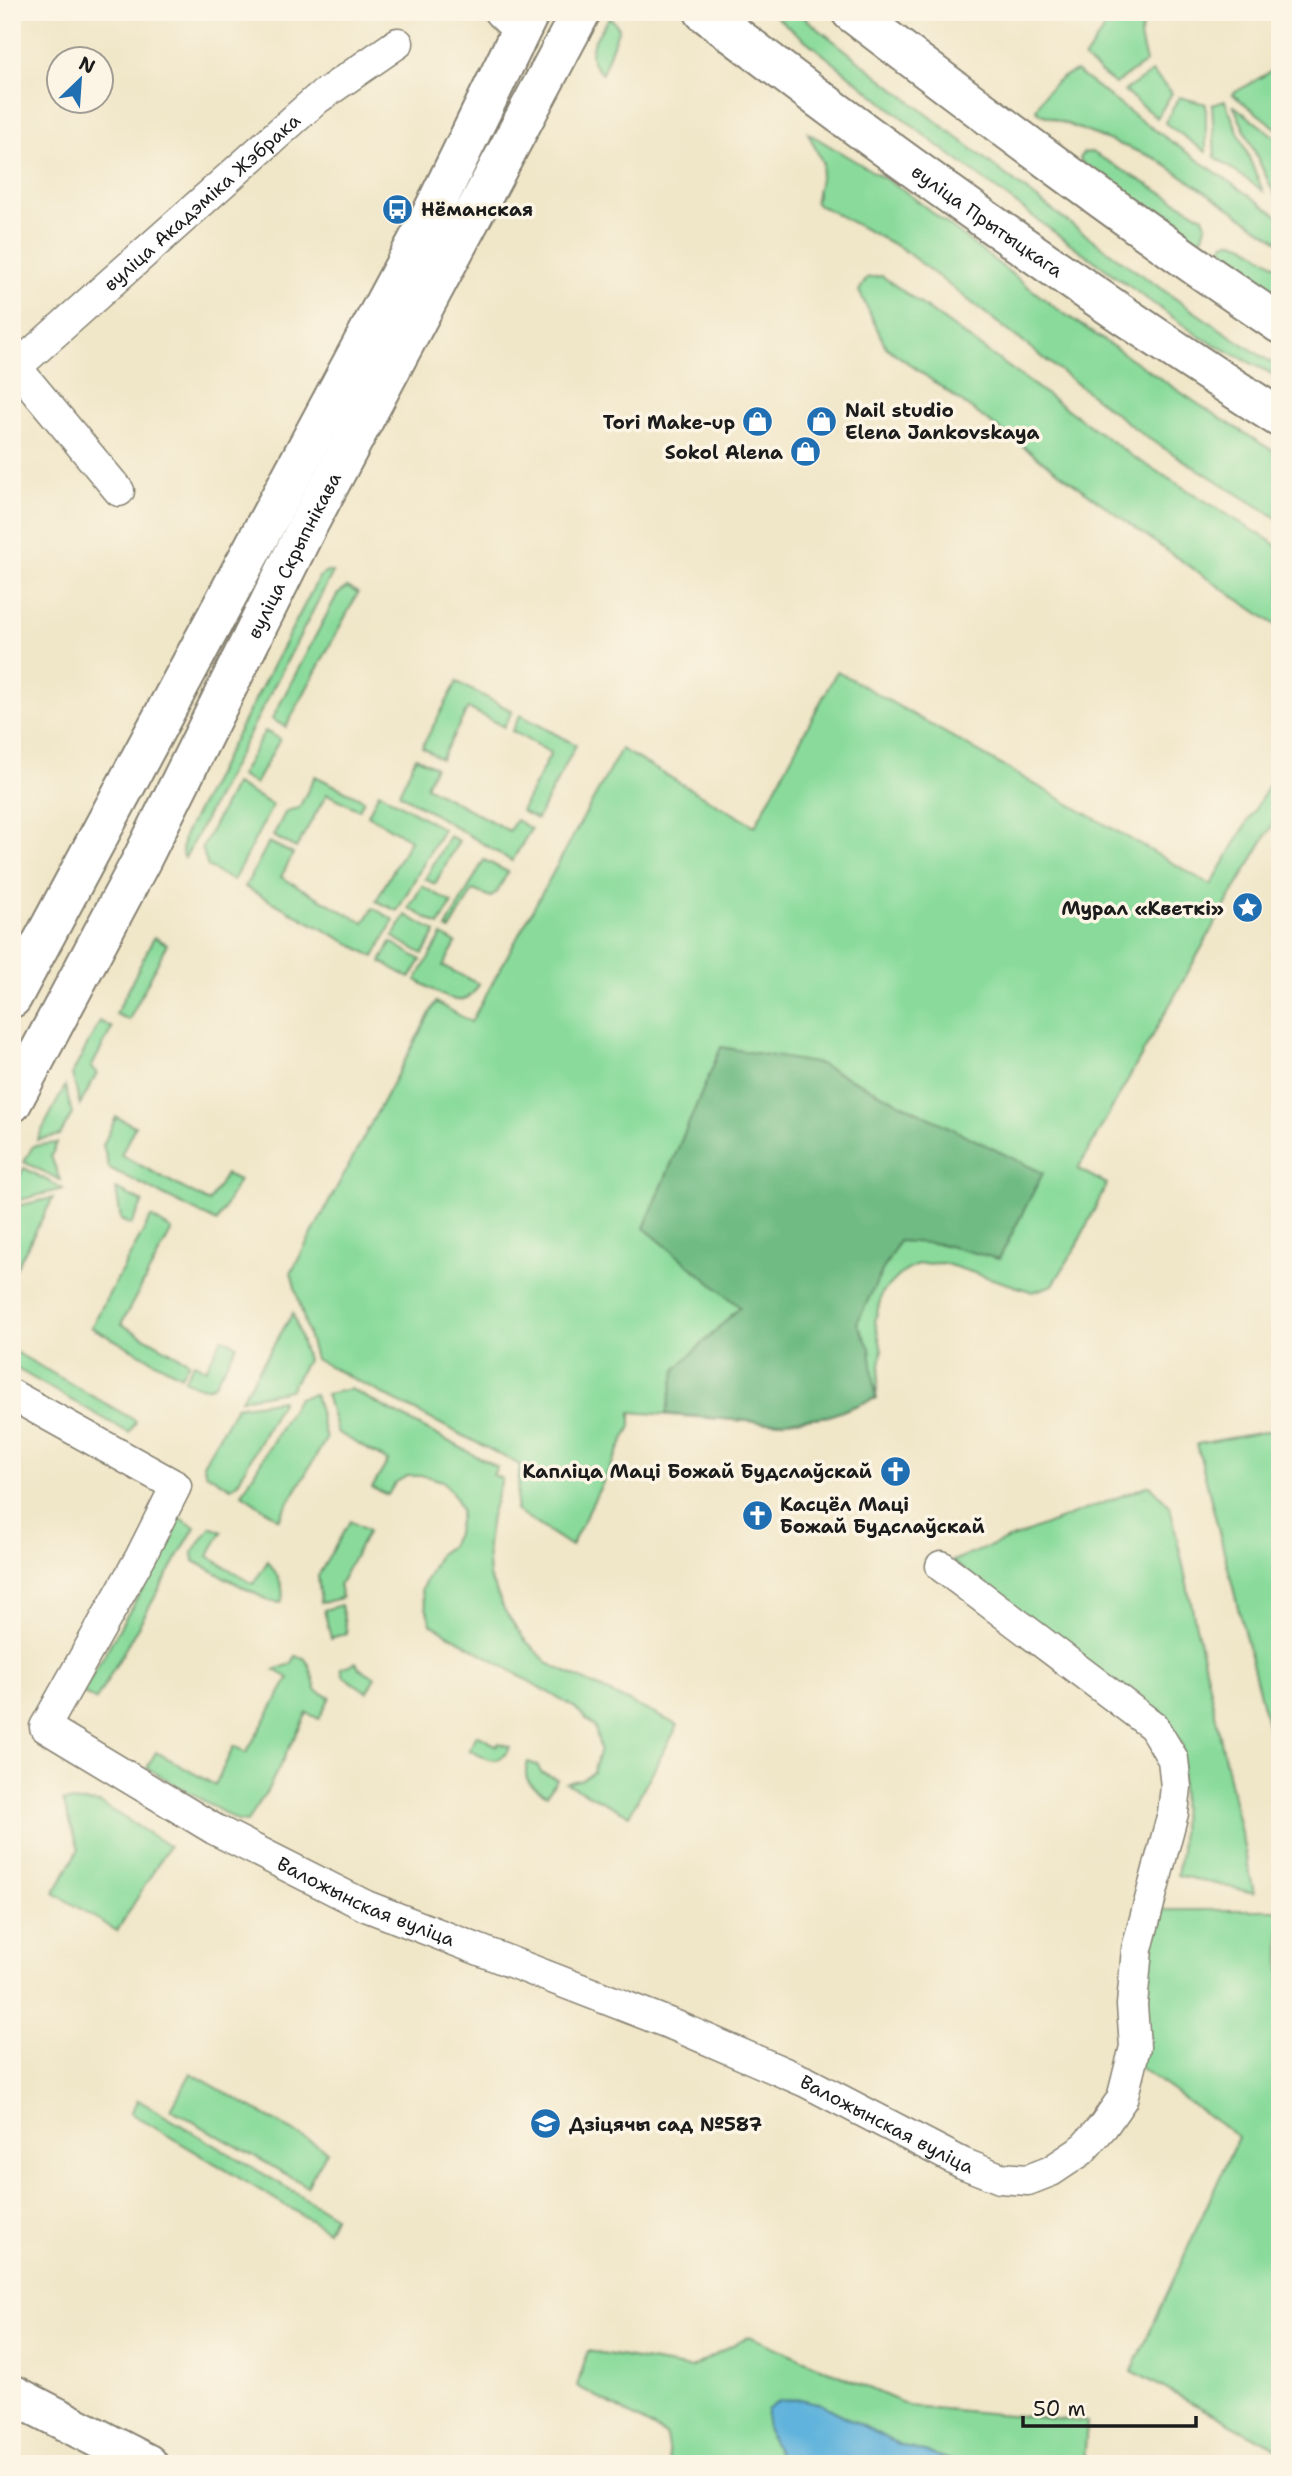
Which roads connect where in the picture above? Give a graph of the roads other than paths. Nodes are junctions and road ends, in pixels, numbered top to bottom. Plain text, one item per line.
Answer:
1 (581, 12) edge
2 (705, 12) edge
3 (851, 12) edge
4 (516, 19) edge
5 (398, 43) dead end
6 (1280, 324) edge
7 (14, 369) edge
8 (1280, 418) edge
9 (119, 491) dead end
10 (12, 998) edge
11 (12, 1103) edge
12 (12, 1395) edge
13 (941, 1566) dead end
14 (12, 2394) edge
15 (148, 2464) edge

1 - 11 main road, вуліца Скрыпнікава
2 - 8 main road, вуліца Прытыцкага
3 - 6 main road
4 - 10 main road, вуліца Скрыпнікава
5 - 7 street, вуліца Акадэміка Жэбрака
7 - 9 street
12 - 13 street, Валожынская вуліца
14 - 15 main road

